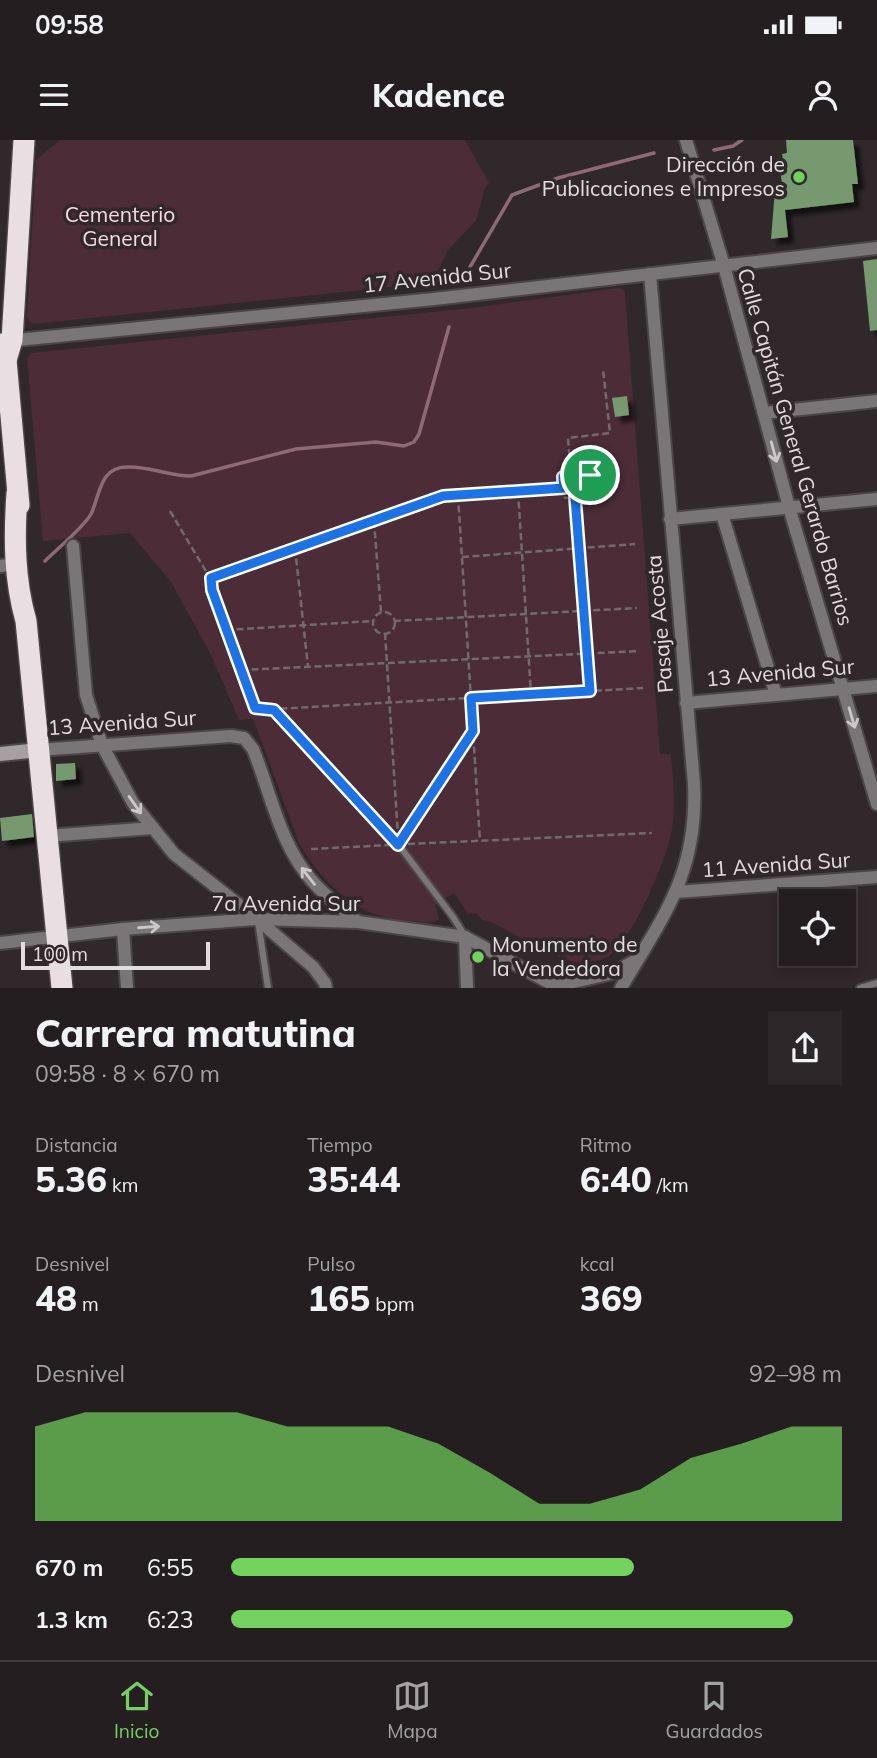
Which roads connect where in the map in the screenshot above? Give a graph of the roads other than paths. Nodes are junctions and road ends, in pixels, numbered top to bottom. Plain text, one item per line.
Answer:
1 (12, 140) edge
2 (24, 140) edge
3 (686, 140) edge
4 (877, 248) edge
5 (724, 266) junction
6 (650, 274) junction
7 (4, 343) edge
8 (877, 401) edge
9 (764, 413) junction
10 (17, 493) junction
11 (877, 499) edge
12 (789, 507) junction
13 (722, 514) junction
14 (670, 519) junction
15 (73, 546) dead end
16 (8, 565) edge
17 (26, 621) junction
18 (877, 686) edge
19 (843, 689) junction
20 (776, 695) junction
21 (687, 703) junction
22 (102, 745) junction
23 (39, 750) junction
24 (0, 754) edge
25 (877, 804) edge
26 (153, 828) junction
27 (47, 836) junction
28 (398, 845) road end
29 (877, 877) edge
30 (677, 892) junction
31 (257, 919) junction
32 (358, 922) junction
33 (122, 929) junction
34 (57, 936) junction
35 (465, 937) junction
36 (0, 943) edge
37 (638, 959) junction
38 (877, 983) edge
39 (558, 987) edge
40 (62, 988) edge
41 (127, 988) edge
42 (268, 988) edge
43 (327, 988) edge
44 (467, 988) edge
45 (621, 988) edge
46 (860, 988) edge

1 - 7 highway
2 - 7 highway
3 - 5 street, Calle Capitán General Gerardo Barrios
4 - 5 street, 17 Avenida Sur
5 - 6 street, 17 Avenida Sur
5 - 9 street, Calle Capitán General Gerardo Barrios
6 - 7 street, 17 Avenida Sur
6 - 14 street, Pasaje Acosta
7 - 10 highway
8 - 9 street
9 -> 12 street, Calle Capitán General Gerardo Barrios
10 - 16 highway
10 - 17 highway
11 - 12 street
12 - 13 street
12 - 19 street, Calle Capitán General Gerardo Barrios
13 - 14 street
13 - 20 street
14 - 21 street, Pasaje Acosta
15 - 22 street
16 - 17 highway
17 - 23 highway
18 - 19 street, 13 Avenida Sur
19 - 20 street, 13 Avenida Sur
19 -> 25 street, Calle Capitán General Gerardo Barrios
20 - 21 street, 13 Avenida Sur
21 - 30 street, Pasaje Acosta
22 - 23 street, 13 Avenida Sur
22 -> 26 street
32 -> 22 street, 13 Avenida Sur
23 - 24 street, 13 Avenida Sur
23 - 27 highway
26 - 27 street
26 - 31 street
27 - 34 highway
28 - 35 lane
29 - 30 street, 11 Avenida Sur
30 - 37 street, Pasaje Acosta
31 - 32 street, 7a Avenida Sur
33 -> 31 street, 7a Avenida Sur
31 - 42 lane
31 - 43 street
32 - 35 street, 7a Avenida Sur
33 - 34 street, 7a Avenida Sur
33 - 41 street
34 - 36 street, 7a Avenida Sur
34 - 40 highway
35 - 39 street, 7a Avenida Sur
35 - 44 street
37 - 39 street
37 - 45 street, Pasaje Acosta
38 - 46 lane

